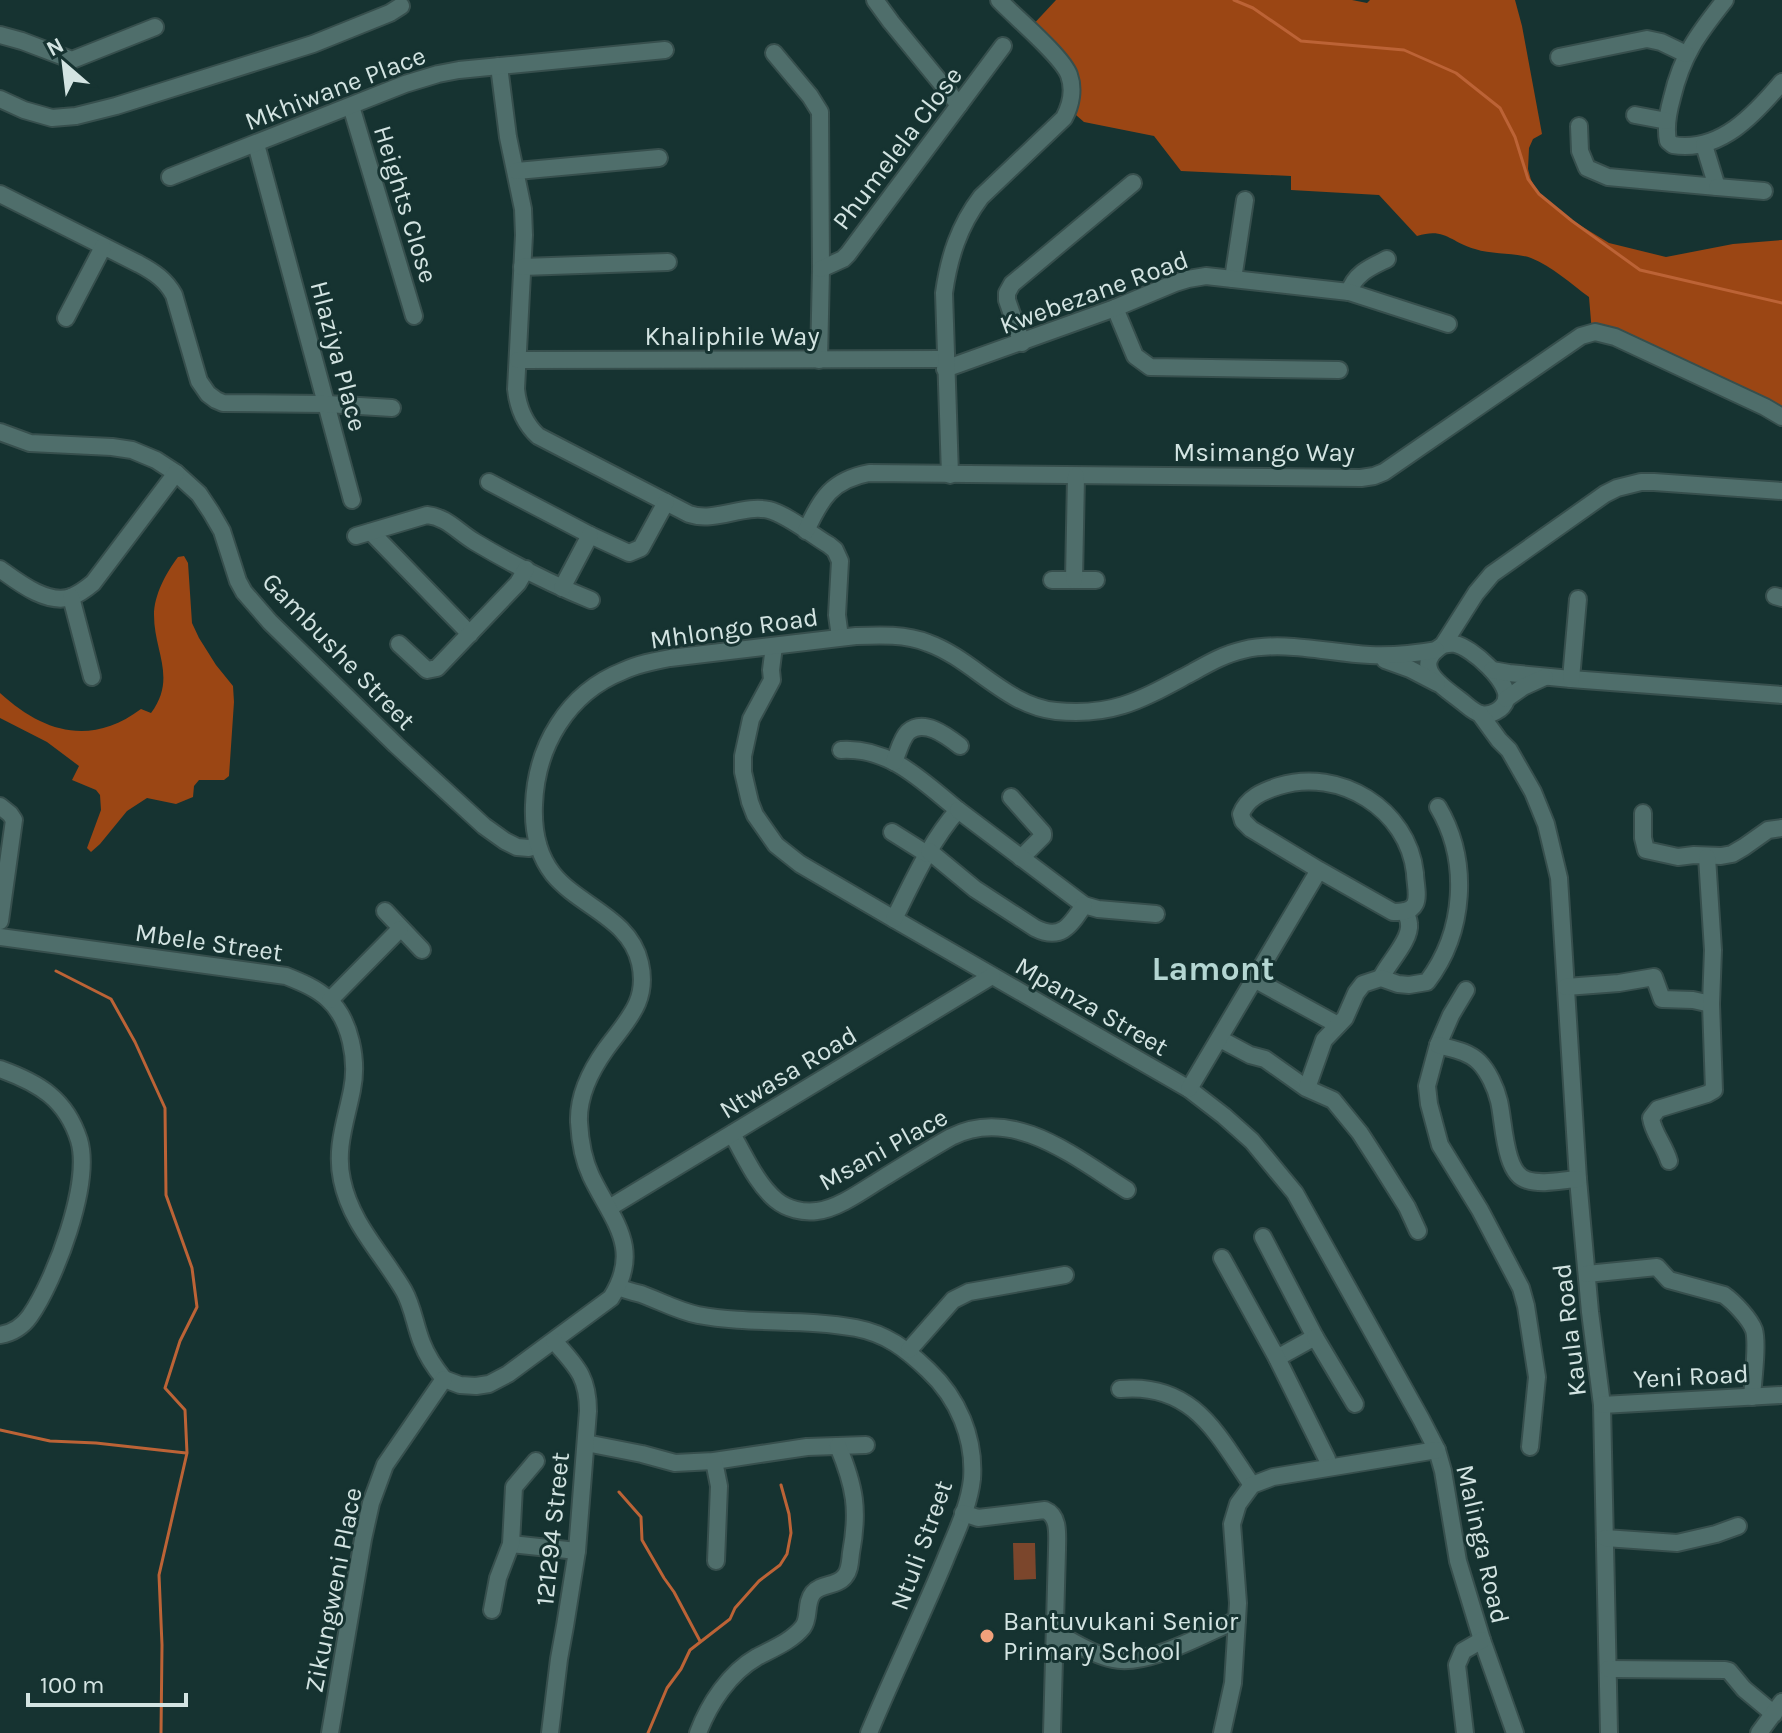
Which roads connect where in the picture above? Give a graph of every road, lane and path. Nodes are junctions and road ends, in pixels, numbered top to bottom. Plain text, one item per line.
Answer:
1 (999, 0) edge
2 (1725, 0) edge
3 (879, 5) edge
4 (401, 6) dead end
5 (155, 27) dead end
6 (0, 35) edge
7 (1003, 46) dead end
8 (665, 50) dead end
9 (774, 53) dead end
10 (1686, 54) junction
11 (1559, 57) dead end
12 (499, 66) junction
13 (1782, 82) edge
14 (0, 99) edge
15 (959, 105) junction
16 (351, 106) junction
17 (1635, 115) dead end
18 (1667, 121) junction
19 (1579, 126) dead end
20 (256, 144) junction
21 (1704, 145) junction
22 (659, 158) dead end
23 (517, 171) junction
24 (170, 177) dead end
25 (1133, 183) dead end
26 (1717, 187) junction
27 (1764, 191) dead end
28 (0, 194) edge
29 (1245, 200) dead end
30 (103, 247) junction
31 (1387, 259) dead end
32 (668, 262) dead end
33 (522, 267) junction
34 (821, 269) junction
35 (1233, 279) junction
36 (1349, 292) junction
37 (1115, 308) junction
38 (414, 316) dead end
39 (66, 318) dead end
40 (1448, 324) dead end
41 (1022, 343) junction
42 (518, 360) junction
43 (819, 360) junction
44 (945, 364) junction
45 (1339, 370) dead end
46 (327, 404) junction
47 (392, 408) dead end
48 (1782, 417) edge
49 (0, 432) edge
50 (176, 473) junction
51 (950, 475) junction
52 (1076, 476) junction
53 (489, 482) dead end
54 (1782, 491) edge
55 (352, 500) dead end
56 (666, 502) junction
57 (806, 531) junction
58 (590, 535) junction
59 (0, 569) edge
60 (526, 569) junction
61 (1052, 580) dead end
62 (1074, 580) junction
63 (1096, 580) dead end
64 (562, 588) junction
65 (71, 597) junction
66 (1578, 599) dead end
67 (591, 600) dead end
68 (1468, 607) junction
69 (470, 634) junction
70 (840, 637) junction
71 (399, 644) dead end
72 (774, 646) junction
73 (1439, 648) junction
74 (1469, 651) junction
75 (1368, 655) junction
76 (1491, 669) junction
77 (1547, 676) junction
78 (92, 677) dead end
79 (1571, 679) junction
80 (1438, 684) junction
81 (1782, 695) edge
82 (1504, 703) junction
83 (1480, 714) junction
84 (960, 746) dead end
85 (841, 750) dead end
86 (1509, 750) junction
87 (894, 762) junction
88 (1011, 797) dead end
89 (0, 806) edge
90 (1438, 807) dead end
91 (958, 810) junction
92 (1643, 813) dead end
93 (1782, 828) edge
94 (892, 832) dead end
95 (538, 845) junction
96 (928, 852) junction
97 (1707, 857) junction
98 (1021, 858) junction
99 (1319, 870) junction
100 (1084, 905) junction
101 (385, 911) dead end
102 (1405, 911) junction
103 (1156, 914) dead end
104 (894, 919) junction
105 (0, 921) edge
106 (400, 929) junction
107 (0, 937) edge
108 (422, 950) dead end
109 (992, 976) junction
110 (1381, 978) junction
111 (1254, 979) junction
112 (1566, 987) junction
113 (1466, 990) dead end
114 (330, 1000) junction
115 (1711, 1004) junction
116 (1338, 1025) junction
117 (1220, 1039) junction
118 (1438, 1045) junction
119 (0, 1069) edge
120 (1307, 1088) junction
121 (1189, 1089) junction
122 (732, 1134) junction
123 (1669, 1161) dead end
124 (1578, 1179) junction
125 (1127, 1190) dead end
126 (609, 1208) junction
127 (1418, 1231) dead end
128 (1263, 1237) dead end
129 (1222, 1258) dead end
130 (1587, 1274) junction
131 (1065, 1275) dead end
132 (618, 1287) junction
133 (0, 1335) edge
134 (1315, 1337) junction
135 (554, 1341) junction
136 (909, 1350) junction
137 (1277, 1358) junction
138 (444, 1379) junction
139 (1120, 1389) dead end
140 (1782, 1395) edge
141 (1752, 1397) junction
142 (1355, 1404) dead end
143 (1602, 1405) junction
144 (586, 1443) junction
145 (866, 1445) dead end
146 (838, 1446) junction
147 (1530, 1447) dead end
148 (1437, 1450) junction
149 (536, 1461) dead end
150 (714, 1461) junction
151 (1328, 1467) junction
152 (1252, 1485) junction
153 (963, 1513) junction
154 (1738, 1526) dead end
155 (1605, 1538) junction
156 (511, 1544) junction
157 (577, 1551) junction
158 (716, 1561) dead end
159 (492, 1610) dead end
160 (1237, 1620) junction
161 (1056, 1633) junction
162 (1482, 1640) junction
163 (1608, 1669) junction
164 (1778, 1708) edge
165 (1761, 1732) edge
166 (330, 1733) edge
167 (550, 1733) edge
168 (698, 1733) edge
169 (869, 1733) edge
170 (1052, 1733) edge
171 (1222, 1733) edge
172 (1465, 1733) edge
173 (1515, 1733) edge
174 (1609, 1733) edge

1 - 44 street
2 - 10 street
3 - 15 street
4 - 14 street
5 - 6 street
7 - 15 street, Phumelela Close
8 - 12 street, Mkhiwane Place
9 - 34 street
10 - 11 street
10 - 18 street
12 - 16 street, Mkhiwane Place
12 - 23 street
13 - 21 street
15 - 34 street, Phumelela Close
16 - 20 street, Mkhiwane Place
16 - 38 street, Heights Close
17 - 18 street
18 - 21 street
19 - 26 street
20 - 24 street, Mkhiwane Place
20 - 46 street, Hlaziya Place
21 - 26 street
22 - 23 street
23 - 33 street
25 - 41 street
26 - 27 street
28 - 30 street
29 - 35 street
30 - 39 street
30 - 46 street
31 - 36 street
32 - 33 street
33 - 42 street
34 - 43 street
35 - 36 street, Kwebezane Road
35 - 37 street, Kwebezane Road
36 - 40 street, Kwebezane Road
37 - 41 street, Kwebezane Road
37 - 45 street
41 - 44 street, Kwebezane Road
42 - 43 street, Khaliphile Way
42 - 56 street
43 - 44 street, Khaliphile Way
44 - 51 street
46 - 47 street
46 - 55 street, Hlaziya Place
48 - 52 street, Msimango Way
49 - 50 street, Gambushe Street
50 - 65 street
50 - 95 street, Gambushe Street
51 - 52 street, Msimango Way
51 - 57 street, Msimango Way
52 - 62 street
53 - 58 street
54 - 68 street
56 - 57 street
56 - 58 street
57 - 70 street
58 - 64 street
59 - 65 street
60 - 64 street
60 - 69 street
60 - 69 street
61 - 62 street
62 - 63 street
64 - 67 street
65 - 78 street
66 - 79 street
68 - 73 street
68 - 74 street
69 - 71 street
70 - 72 street, Mhlongo Road
70 - 75 street, Mhlongo Road
72 - 95 street, Mhlongo Road
72 - 104 street, Mpanza Street
73 - 74 street
73 - 75 street, Mhlongo Road
73 - 80 street
74 - 76 street
75 - 80 street, Mhlongo Road
76 - 77 street
76 - 82 street, Kaula Road
77 - 79 street
77 - 82 street
79 - 81 street
80 - 83 street, Mhlongo Road
82 - 83 street
82 - 86 street, Kaula Road
83 - 86 street, Kaula Road
84 - 87 street
85 - 87 street
86 - 112 street, Kaula Road
87 - 91 street
88 - 98 street
89 - 105 street
90 - 110 street
91 - 96 street
91 - 98 street
92 - 97 street
93 - 97 street
94 - 96 street
95 - 126 street, Mhlongo Road
96 - 100 street
96 - 104 street
97 - 115 street
98 - 100 street
99 - 102 street
99 - 102 street
99 - 111 street
100 - 103 street
101 - 106 street
102 - 110 street
104 - 109 street, Mpanza Street
106 - 108 street
106 - 114 street
107 - 114 street, Mbele Street
109 - 121 street, Mpanza Street
109 - 122 street, Ntwasa Road
110 - 116 street
111 - 116 street
111 - 117 street
112 - 115 street
112 - 124 street, Kaula Road
113 - 118 street
114 - 138 street
115 - 123 street
116 - 120 street
117 - 120 street
117 - 121 street
118 - 124 street
118 - 147 street
119 - 133 street
120 - 127 street
121 - 148 street, Mpanza Street
122 - 125 street, Msani Place
122 - 126 street, Ntwasa Road
124 - 130 street, Kaula Road
126 - 132 street, Mhlongo Road
128 - 134 street
129 - 137 street
130 - 141 street
130 - 143 street, Kaula Road
131 - 136 street
132 - 135 street
132 - 136 street, Ntuli Street
134 - 137 street
134 - 142 street
135 - 138 street
135 - 144 street, 121294 Street
136 - 153 street, Ntuli Street
137 - 151 street
138 - 166 street, Zikungweni Place
139 - 152 street
140 - 141 street, Yeni Road
141 - 143 street, Yeni Road
143 - 155 street, Kaula Road
144 - 150 street
144 - 157 street, 121294 Street
145 - 146 street
146 - 150 street
146 - 168 street
148 - 151 street
148 - 162 street, Malinga Road
149 - 156 street
150 - 158 street
151 - 152 street
152 - 160 street
153 - 161 street
153 - 169 street, Ntuli Street
154 - 155 street
155 - 163 street, Kaula Road
156 - 157 street
156 - 159 street
157 - 167 street, 121294 Street
160 - 161 street
160 - 171 street
161 - 170 street
162 - 172 street, Malinga Road
162 - 173 street
163 - 164 street
163 - 174 street, Kaula Road
164 - 165 street

